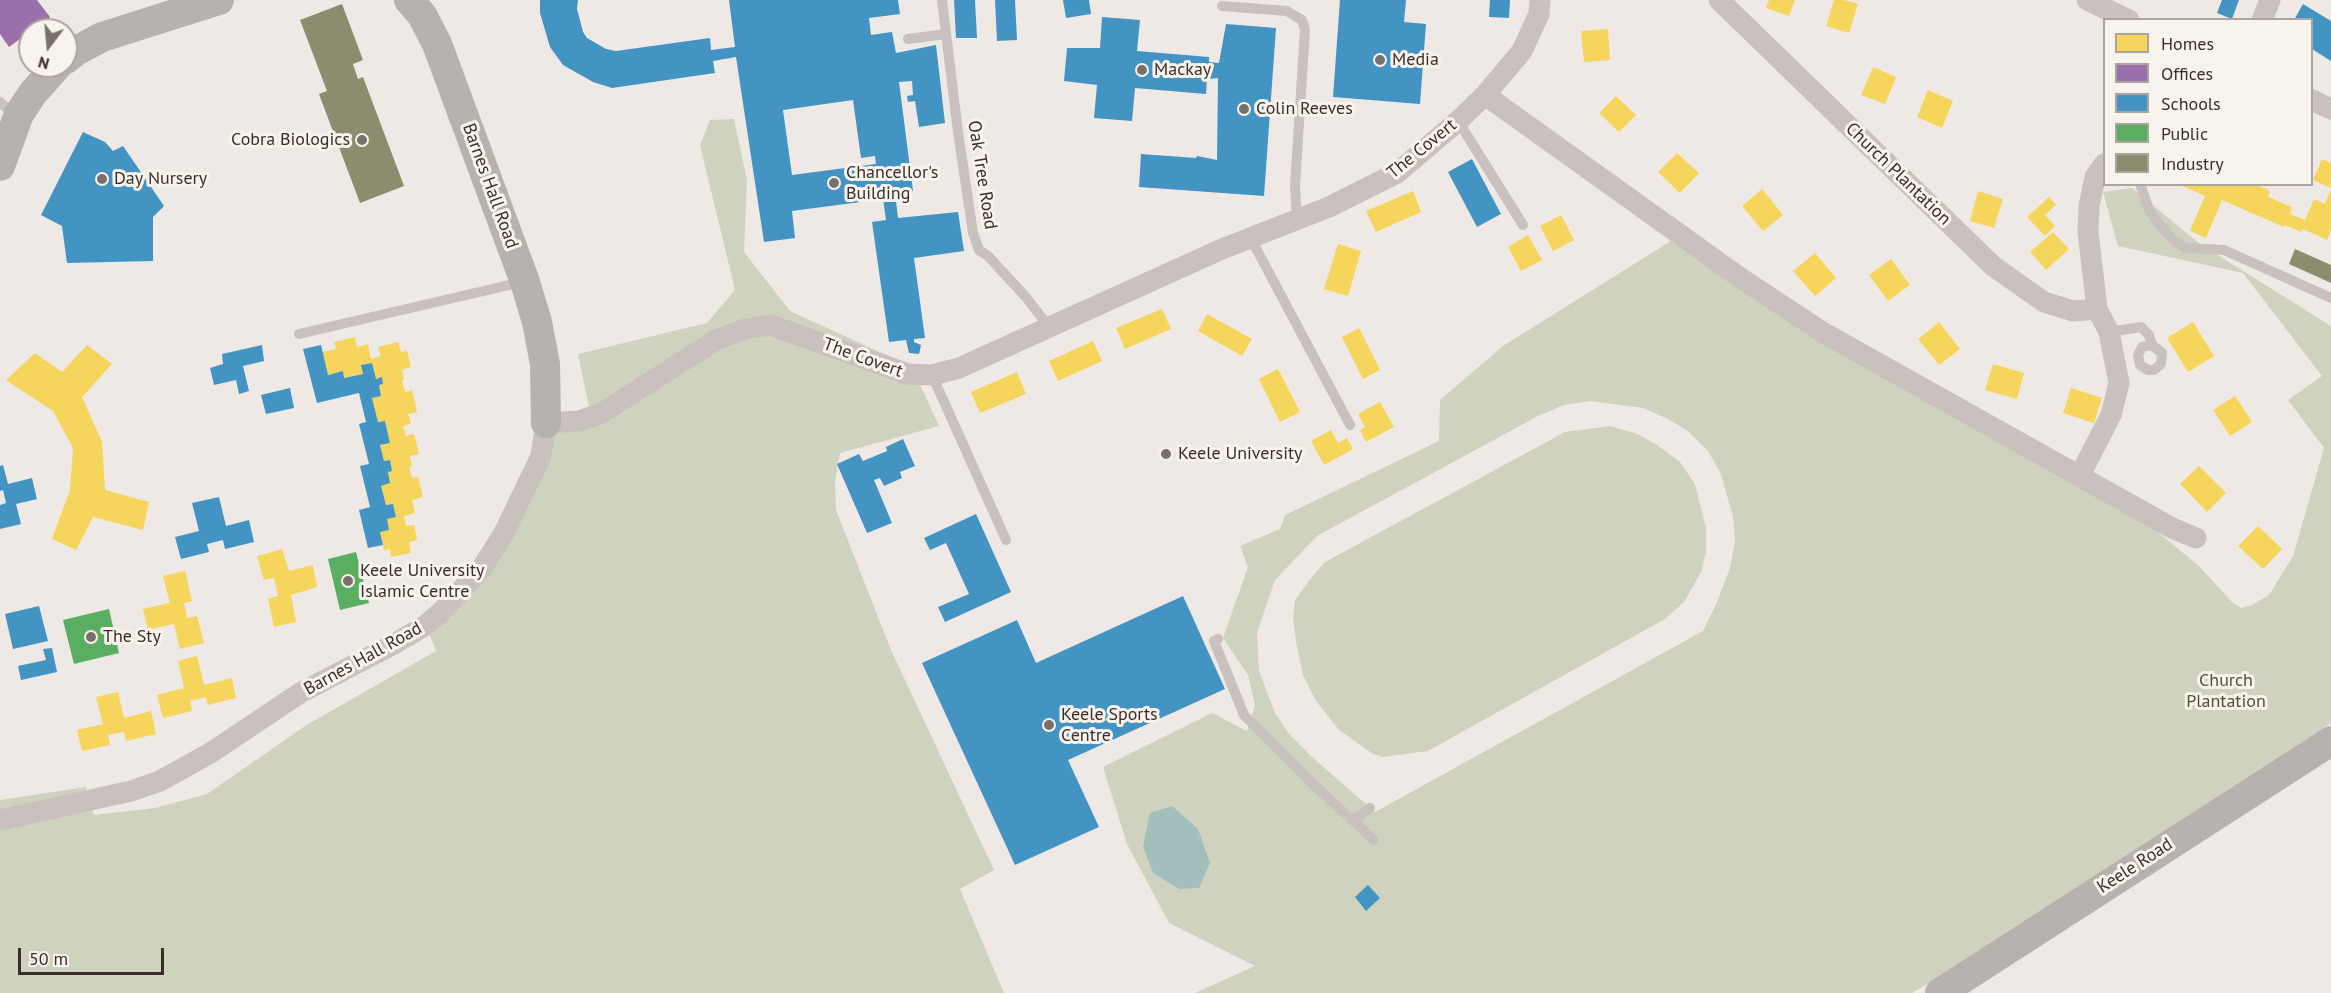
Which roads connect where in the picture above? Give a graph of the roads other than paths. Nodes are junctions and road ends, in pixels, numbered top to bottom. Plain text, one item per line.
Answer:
1 (219, 0) edge
2 (409, 0) edge
3 (942, 0) edge
4 (1540, 0) edge
5 (1719, 0) edge
6 (2087, 0) edge
7 (2270, 0) edge
8 (1222, 6) dead end
9 (2125, 18) edge
10 (2263, 18) edge
11 (946, 34) junction
12 (908, 39) dead end
13 (78, 50) edge
14 (46, 78) edge
15 (1485, 94) junction
16 (2313, 100) edge
17 (9, 108) edge
18 (2331, 109) edge
19 (1458, 121) junction
20 (2103, 165) edge
21 (0, 166) edge
22 (2141, 186) edge
23 (1298, 221) junction
24 (1523, 225) dead end
25 (1250, 237) junction
26 (525, 282) junction
27 (2331, 298) edge
28 (2097, 309) junction
29 (1050, 328) junction
30 (2109, 332) junction
31 (299, 334) dead end
32 (2152, 345) dead end
33 (932, 375) junction
34 (546, 423) junction
35 (1350, 425) dead end
36 (2080, 475) junction
37 (2196, 538) dead end
38 (1006, 540) dead end
39 (1218, 639) dead end
40 (2331, 741) edge
41 (1370, 808) dead end
42 (0, 820) edge
43 (1353, 820) junction
44 (1374, 840) dead end
45 (1940, 993) edge

1 - 13 street
2 - 26 street, Barnes Hall Road
3 - 11 lane, Oak Tree Road
4 - 15 street, The Covert
5 - 28 street, Church Plantation
6 - 9 street
7 - 10 street
8 - 23 lane
11 - 12 lane
11 - 29 lane, Oak Tree Road
14 - 17 street
15 - 19 street, The Covert
15 - 36 street
16 - 18 street
17 - 21 street
19 - 23 street, The Covert
19 - 24 lane
20 - 28 street
22 - 27 lane
23 - 25 street, The Covert
25 - 29 street, The Covert
25 - 35 lane
26 - 31 lane
26 - 34 street, Barnes Hall Road
28 - 30 street
29 - 33 street, The Covert
30 - 32 lane
30 - 36 street
33 - 34 street, The Covert
33 - 38 lane
34 - 42 street, Barnes Hall Road
36 - 37 street
39 - 43 lane
40 - 45 street, Keele Road
41 - 43 lane
43 - 44 lane

